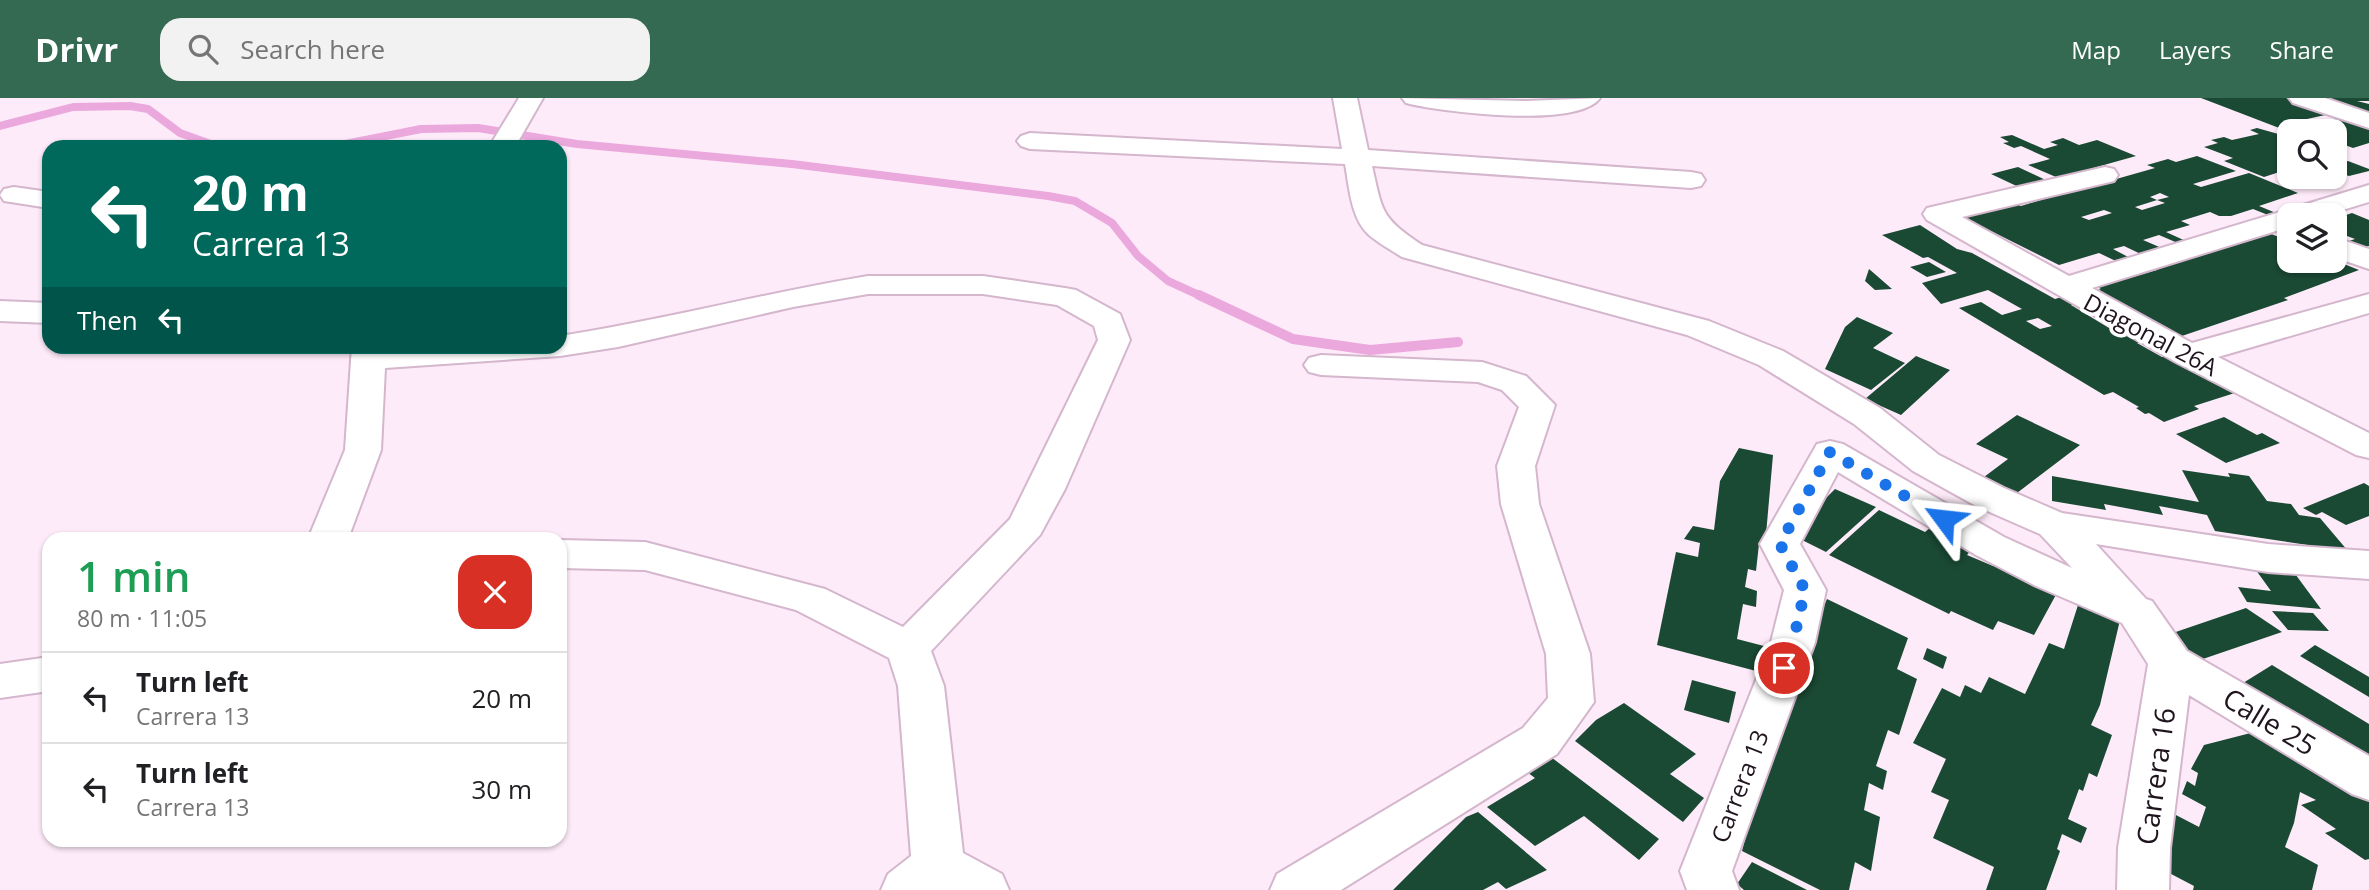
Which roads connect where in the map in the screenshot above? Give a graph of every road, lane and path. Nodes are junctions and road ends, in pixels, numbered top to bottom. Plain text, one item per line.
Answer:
1 (531, 98) edge
2 (1345, 98) edge
3 (1414, 98) edge
4 (1588, 98) edge
5 (2301, 98) edge
6 (2369, 121) edge
7 (510, 137) edge
8 (1030, 141) dead end
9 (1355, 157) junction
10 (2105, 175) dead end
11 (1691, 180) dead end
12 (2369, 193) edge
13 (14, 195) dead end
14 (42, 199) edge
15 (2339, 203) edge
16 (2277, 223) edge
17 (2347, 251) edge
18 (2369, 260) edge
19 (2064, 287) junction
20 (2369, 303) edge
21 (0, 311) edge
22 (42, 313) edge
23 (567, 345) edge
24 (369, 354) edge
25 (2188, 355) junction
26 (1321, 365) dead end
27 (2369, 447) edge
28 (2054, 524) junction
29 (331, 532) edge
30 (567, 554) edge
31 (2369, 565) edge
32 (2137, 612) junction
33 (908, 648) junction
34 (2171, 663) junction
35 (42, 675) edge
36 (0, 681) edge
37 (2369, 780) edge
38 (931, 882) edge
39 (984, 890) edge
40 (1296, 890) edge
41 (1713, 890) edge
42 (2143, 890) edge

1 - 7 street
2 - 9 street
3 - 4 street
5 - 6 street
8 - 9 street
9 - 11 street
9 - 28 street
10 - 19 street, Diagonal 26A
12 - 15 street
13 - 14 street
16 - 19 street
17 - 18 street
19 - 25 street, Diagonal 26A
20 - 25 street
21 - 22 street
23 - 33 street
24 - 29 street
25 - 27 street, Diagonal 26A
26 - 40 street
28 - 31 street
28 - 32 street
30 - 33 street
32 - 34 street
32 - 41 street, Carrera 13
33 - 38 street
34 - 37 street, Calle 25
34 - 42 street, Carrera 16
35 - 36 street
38 - 39 street

